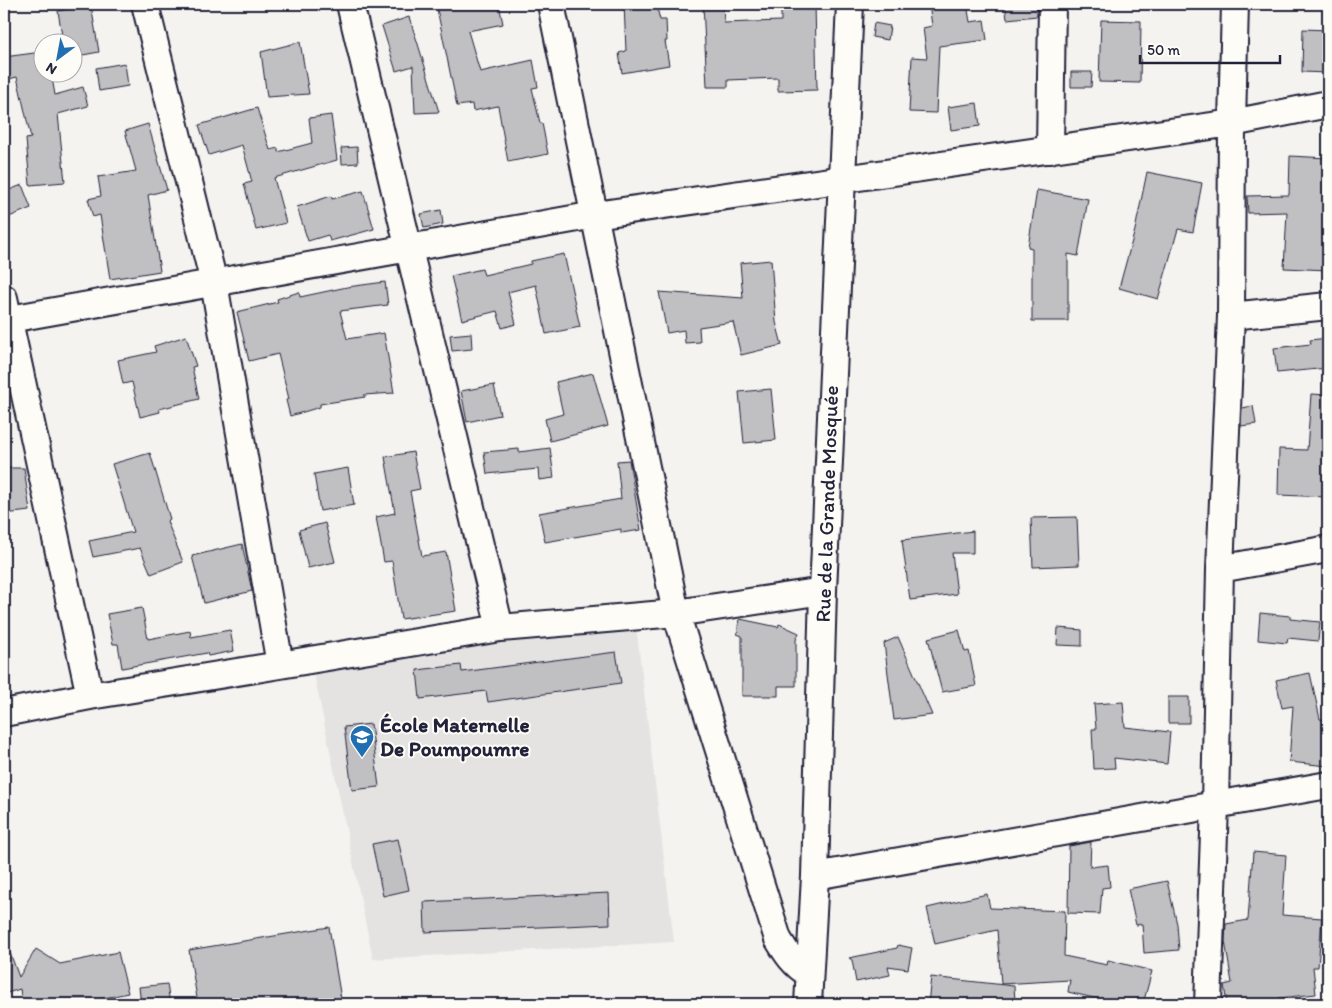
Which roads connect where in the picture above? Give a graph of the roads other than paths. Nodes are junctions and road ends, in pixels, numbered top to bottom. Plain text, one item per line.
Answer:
1 (145, 4) edge
2 (350, 4) edge
3 (551, 4) edge
4 (850, 4) edge
5 (1052, 4) edge
6 (1235, 4) edge
7 (1328, 104) edge
8 (1232, 123) junction
9 (1050, 150) junction
10 (841, 180) junction
11 (595, 215) junction
12 (410, 248) junction
13 (214, 283) junction
14 (1328, 306) edge
15 (5, 313) edge
16 (1231, 316) junction
17 (1328, 549) edge
18 (1220, 569) junction
19 (823, 591) junction
20 (676, 613) junction
21 (500, 628) junction
22 (280, 665) junction
23 (90, 696) junction
24 (4, 713) edge
25 (1328, 786) edge
26 (1215, 805) junction
27 (815, 876) junction
28 (809, 974) junction
29 (808, 1004) edge
30 (1208, 1004) edge

1 - 13 street
2 - 12 street
3 - 11 street
4 - 10 street, Rue de la Grande Mosquée
5 - 9 street
6 - 8 street
7 - 8 street
8 - 9 street
8 - 16 street
9 - 10 street
10 - 11 street
10 - 19 street, Rue de la Grande Mosquée
11 - 12 street
11 - 20 street
12 - 13 street
12 - 21 street
13 - 15 street
13 - 22 street
14 - 16 street
15 - 23 street
16 - 18 street
17 - 18 street
18 - 26 street
19 - 20 street
19 - 27 street, Rue de la Grande Mosquée
20 - 21 street
20 - 28 street
21 - 22 street
22 - 23 street
23 - 24 street
25 - 26 street
26 - 27 street
26 - 30 street
27 - 28 street, Rue de la Grande Mosquée
28 - 29 street, Rue de la Grande Mosquée

